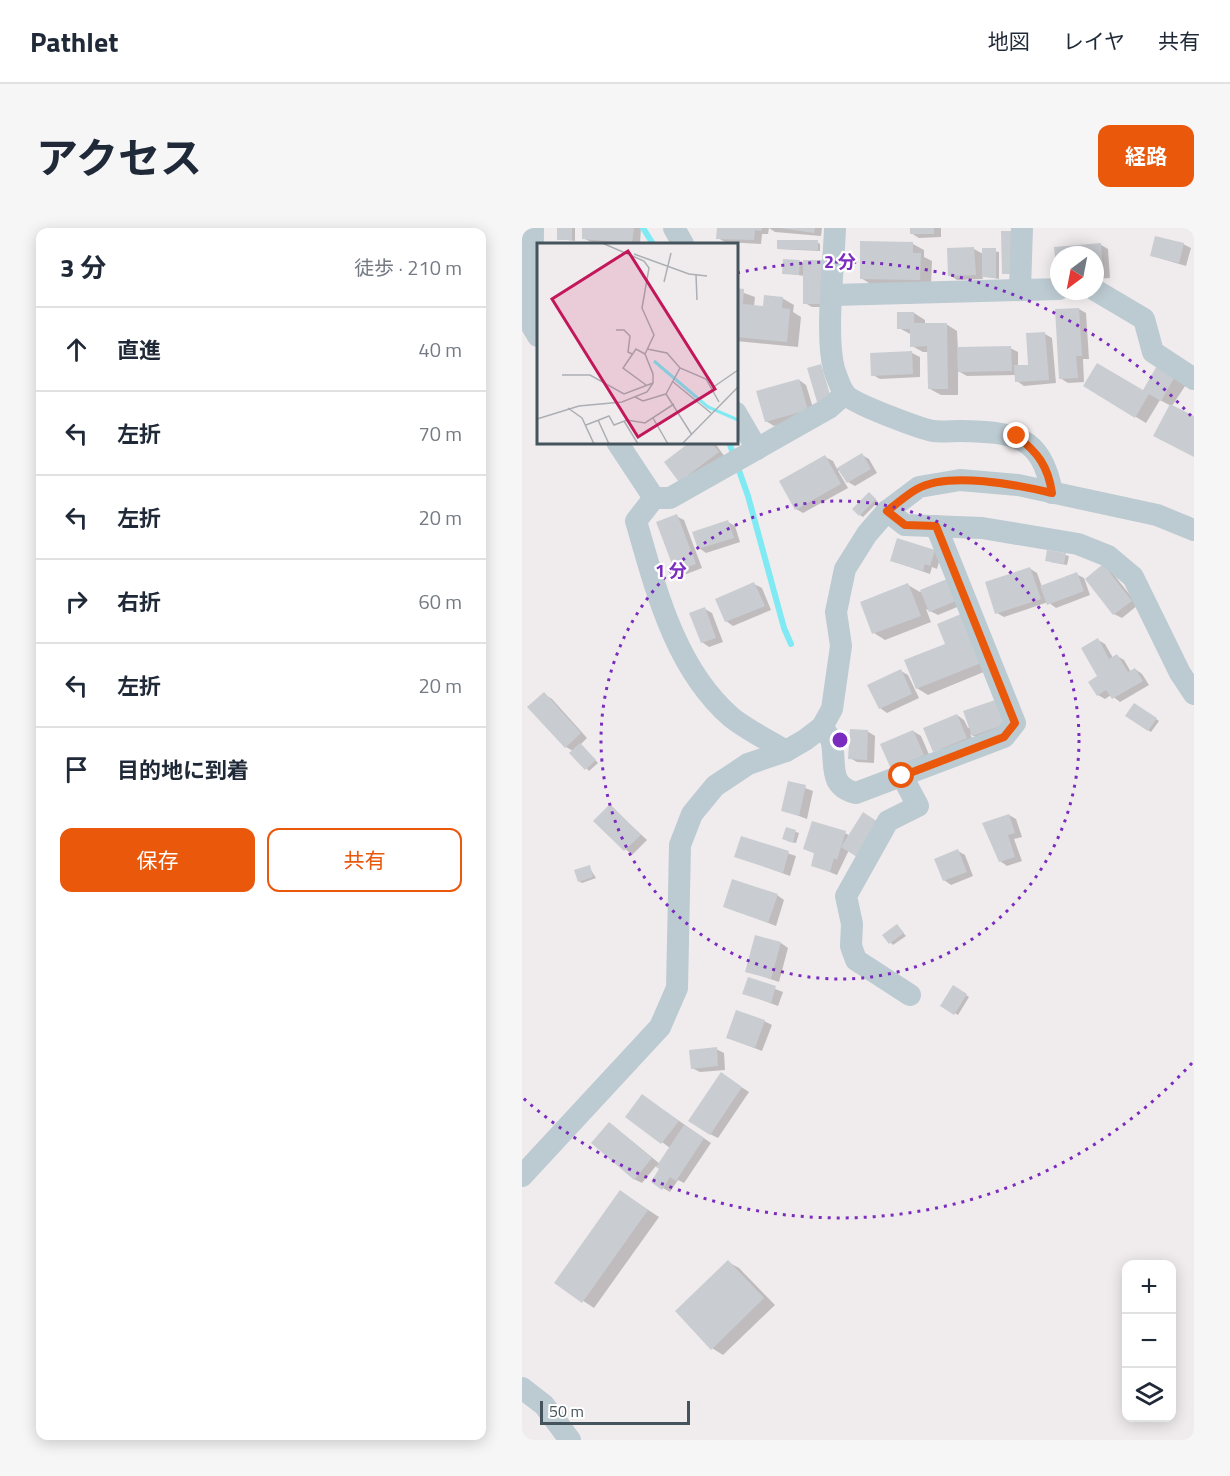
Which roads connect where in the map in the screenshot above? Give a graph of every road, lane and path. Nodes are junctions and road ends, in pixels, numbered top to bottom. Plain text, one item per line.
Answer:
1 (674, 228) edge
2 (835, 228) edge
3 (1022, 228) edge
4 (529, 242) edge
5 (682, 243) edge
6 (1050, 289) edge
7 (1020, 290) junction
8 (833, 295) junction
9 (1104, 295) edge
10 (537, 334) edge
11 (1194, 380) edge
12 (845, 394) junction
13 (738, 416) edge
14 (618, 444) edge
15 (757, 448) junction
16 (1052, 493) junction
17 (654, 498) junction
18 (887, 511) junction
19 (936, 526) junction
20 (1194, 530) edge
21 (1194, 694) edge
22 (822, 727) junction
23 (786, 751) junction
24 (902, 776) junction
25 (910, 995) dead end
26 (522, 1176) edge
27 (522, 1388) edge
28 (570, 1440) edge

1 - 5 street
2 - 8 street
3 - 7 street
4 - 10 street
6 - 7 street
7 - 8 street
8 - 12 street
9 - 11 street
12 - 15 street
12 - 16 street
13 - 15 street
14 - 17 street
15 - 17 street
16 - 18 street
16 - 20 street
17 - 23 street
18 - 19 street
18 - 22 street
19 - 21 street
19 - 24 street
22 - 23 street
22 - 24 street
23 - 26 street
24 - 25 street
27 - 28 street

